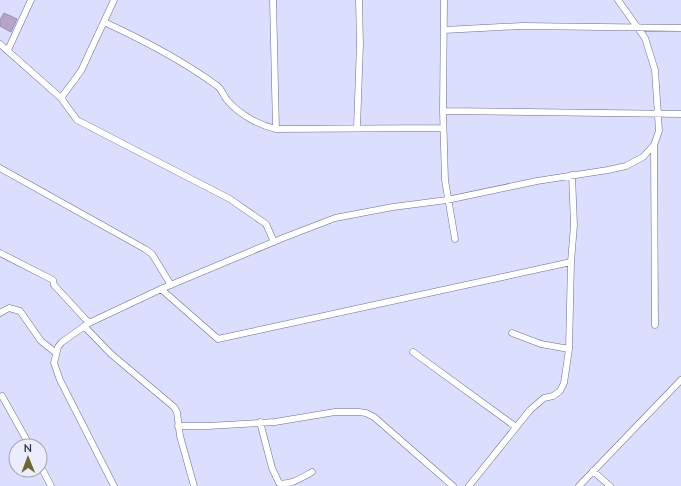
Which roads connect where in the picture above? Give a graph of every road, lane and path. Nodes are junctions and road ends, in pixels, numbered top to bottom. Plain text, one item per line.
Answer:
1 (31, 0) edge
2 (114, 0) edge
3 (273, 0) edge
4 (359, 0) edge
5 (444, 0) edge
6 (618, 0) edge
7 (104, 22) junction
8 (681, 28) edge
9 (640, 29) junction
10 (444, 30) junction
11 (0, 44) edge
12 (8, 50) junction
13 (61, 98) junction
14 (443, 110) junction
15 (658, 114) junction
16 (681, 114) edge
17 (356, 128) junction
18 (443, 128) junction
19 (276, 129) junction
20 (654, 145) junction
21 (0, 168) edge
22 (572, 175) junction
23 (447, 200) junction
24 (455, 240) dead end
25 (274, 242) junction
26 (0, 253) edge
27 (571, 262) junction
28 (171, 285) junction
29 (161, 289) junction
30 (0, 313) edge
31 (86, 325) junction
32 (655, 325) dead end
33 (512, 333) dead end
34 (569, 349) junction
35 (413, 352) dead end
36 (56, 353) junction
37 (681, 380) edge
38 (2, 396) dead end
39 (260, 422) junction
40 (178, 426) junction
41 (516, 427) junction
42 (26, 438) edge
43 (312, 472) dead end
44 (593, 472) junction
45 (277, 483) edge
46 (114, 486) edge
47 (194, 486) edge
48 (453, 486) edge
49 (469, 486) edge
50 (579, 486) edge
51 (610, 486) edge

1 - 12 street
2 - 7 street
3 - 19 street
4 - 17 street
5 - 10 street
6 - 9 street
7 - 13 street
7 - 19 street
8 - 9 street
9 - 10 street
9 - 15 street
10 - 14 street
11 - 12 street
12 - 13 street
13 - 25 street
14 - 15 street
14 - 18 street
15 - 16 street
15 - 20 street
17 - 18 street
17 - 19 street
18 - 23 street
20 - 22 street
20 - 32 street
21 - 28 street
22 - 23 street
22 - 27 street
23 - 24 street
23 - 25 street
25 - 28 street
26 - 31 street
27 - 29 street
27 - 34 street
28 - 29 street
29 - 31 street
30 - 36 street
31 - 36 street
31 - 40 street
33 - 34 street
34 - 41 street
35 - 41 street
36 - 46 street
37 - 44 street
38 - 42 street
39 - 40 street
39 - 45 street
39 - 48 street
40 - 47 street
41 - 49 street
43 - 45 street
44 - 50 street
44 - 51 street

